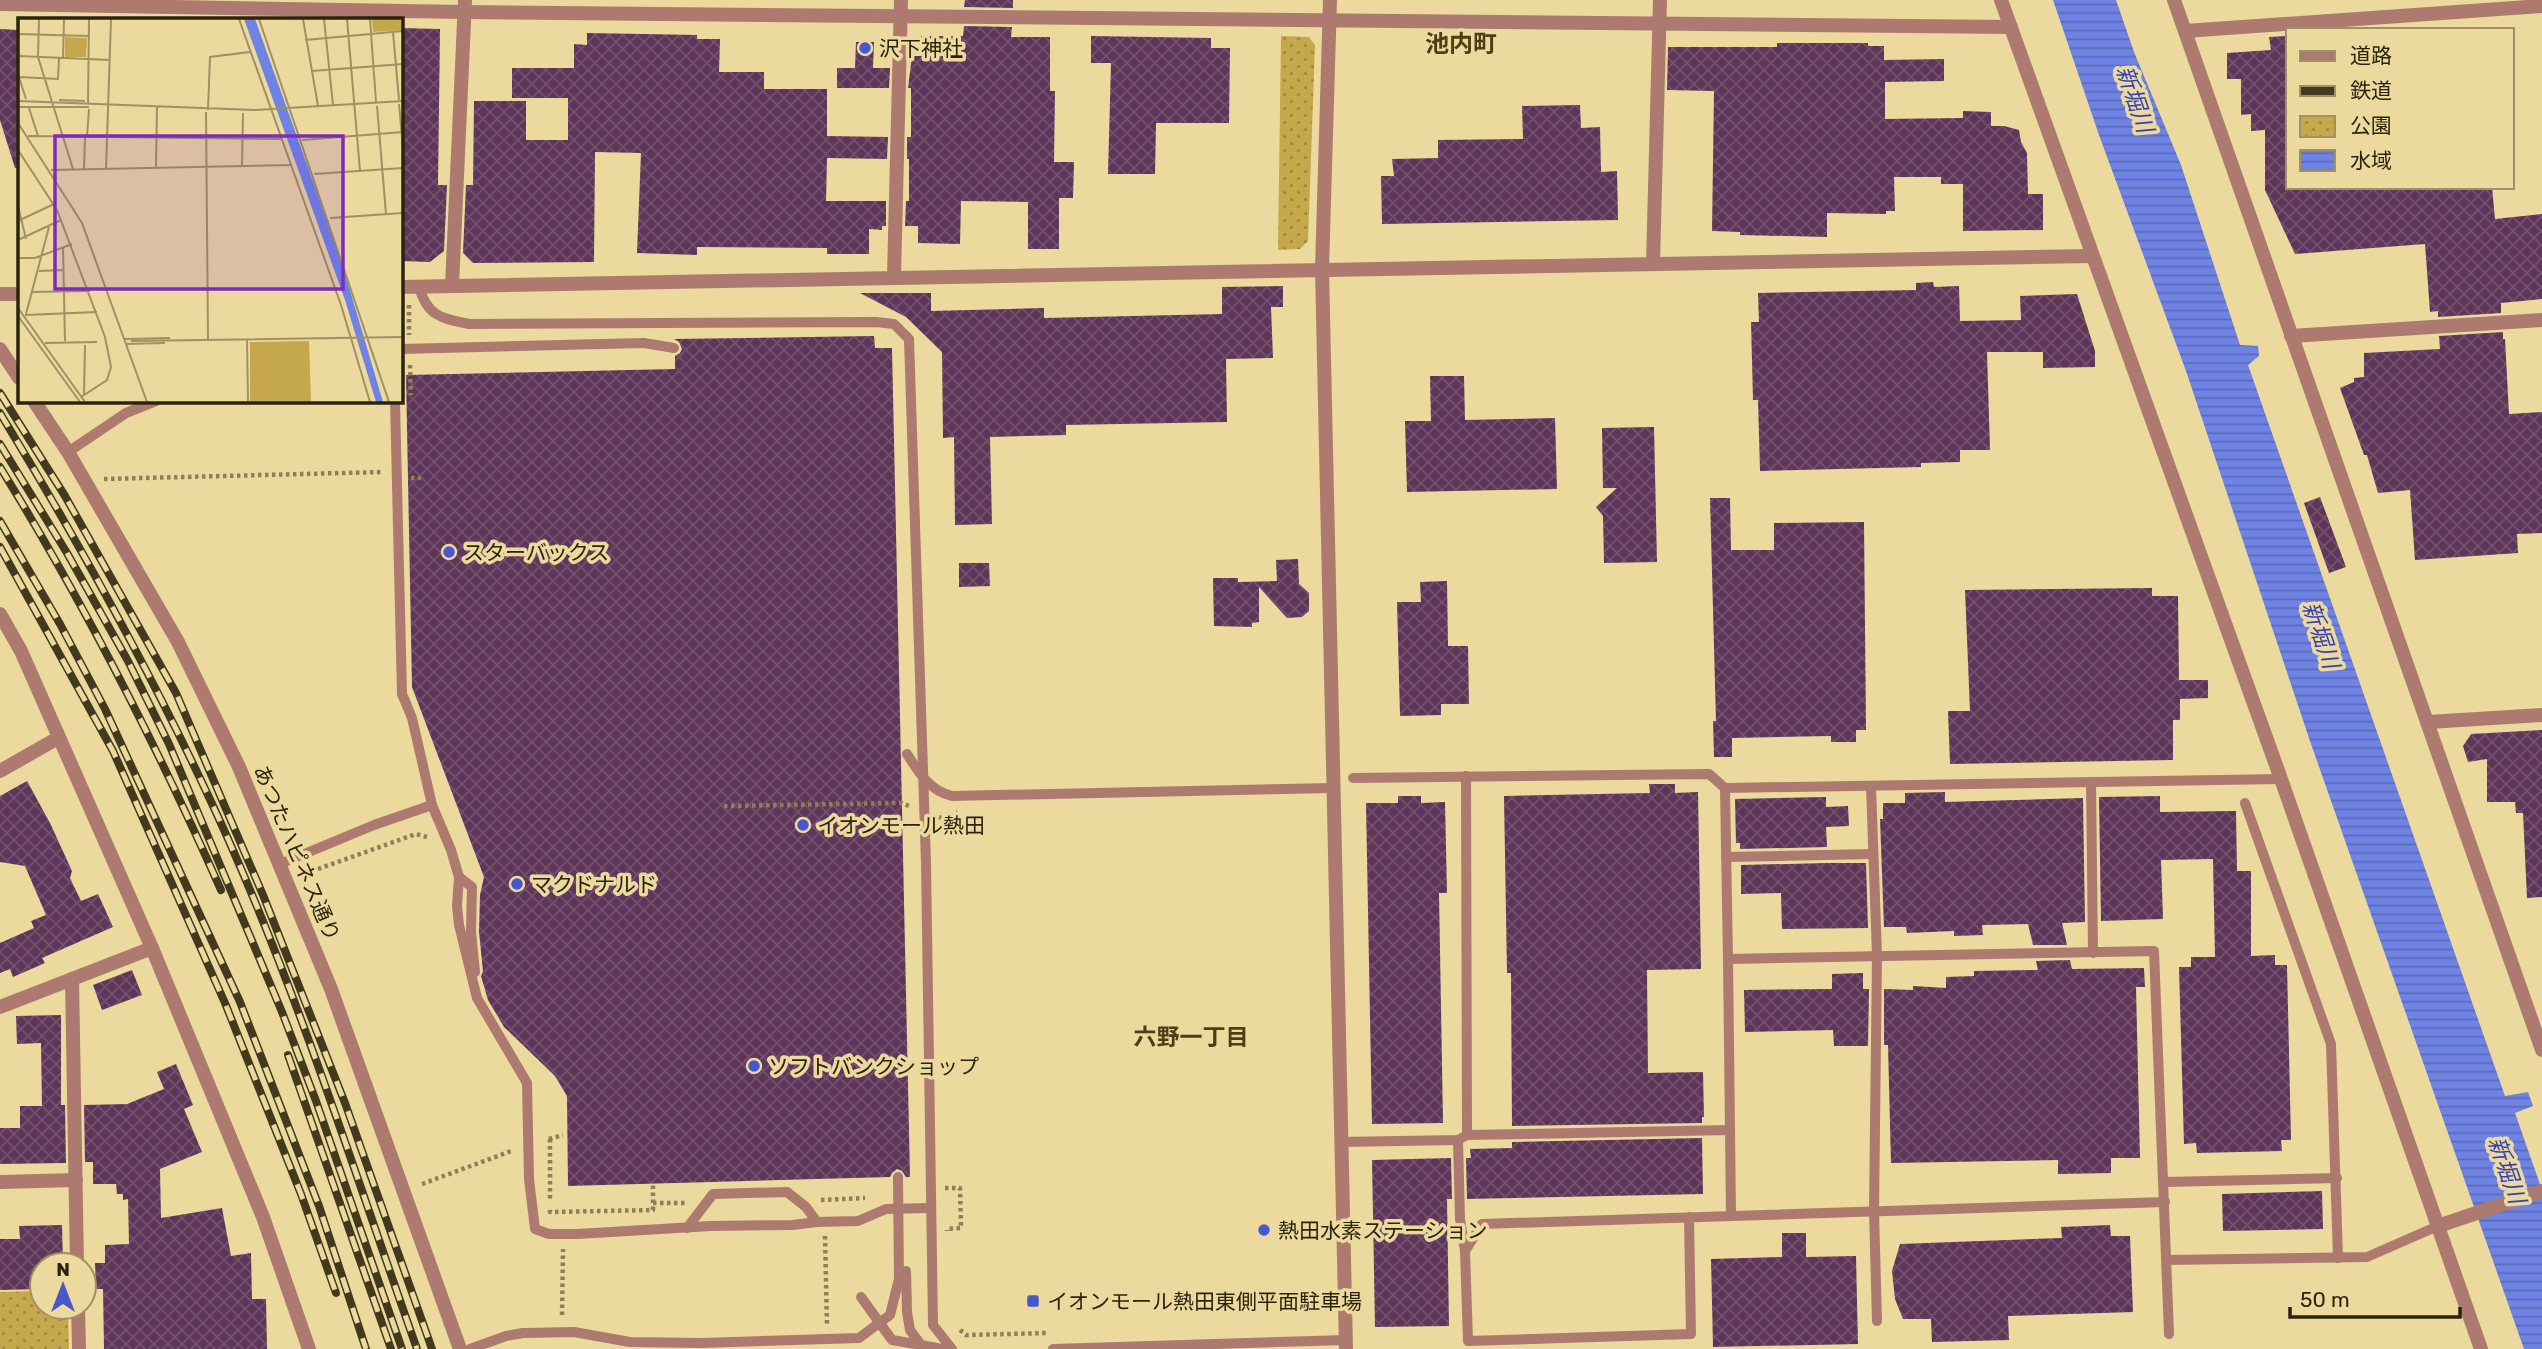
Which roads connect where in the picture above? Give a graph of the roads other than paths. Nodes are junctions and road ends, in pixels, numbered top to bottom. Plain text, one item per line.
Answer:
1 (901, 0) edge
2 (1330, 0) edge
3 (1660, 0) edge
4 (2001, 0) edge
5 (2174, 0) edge
6 (0, 4) edge
7 (291, 5) edge
8 (465, 6) edge
9 (2542, 6) edge
10 (77, 9) edge
11 (270, 14) edge
12 (901, 15) junction
13 (1329, 20) junction
14 (1659, 24) junction
15 (2011, 27) junction
16 (2185, 31) junction
17 (2092, 256) junction
18 (1653, 263) junction
19 (1322, 269) junction
20 (894, 276) junction
21 (452, 286) junction
22 (409, 287) edge
23 (0, 294) edge
24 (18, 294) edge
25 (2542, 320) edge
26 (2291, 336) junction
27 (674, 348) dead end
28 (0, 349) edge
29 (407, 349) edge
30 (18, 376) edge
31 (35, 402) edge
32 (137, 402) edge
33 (154, 402) edge
34 (395, 402) edge
35 (127, 413) junction
36 (68, 452) junction
37 (0, 614) edge
38 (2542, 715) edge
39 (2428, 722) junction
40 (58, 738) junction
41 (907, 754) dead end
42 (0, 771) edge
43 (1466, 776) junction
44 (1353, 778) dead end
45 (923, 779) junction
46 (2281, 779) junction
47 (2091, 782) junction
48 (1871, 786) junction
49 (1333, 788) junction
50 (1725, 788) junction
51 (2245, 803) dead end
52 (432, 805) junction
53 (1872, 854) junction
54 (1726, 857) junction
55 (280, 864) junction
56 (152, 948) junction
57 (2093, 953) junction
58 (1877, 956) junction
59 (1728, 959) junction
60 (72, 979) junction
61 (0, 1007) edge
62 (2542, 1050) edge
63 (1730, 1130) junction
64 (1463, 1138) junction
65 (1340, 1142) junction
66 (2337, 1178) junction
67 (76, 1180) junction
68 (0, 1182) edge
69 (2164, 1182) junction
70 (2542, 1191) edge
71 (2165, 1202) junction
72 (930, 1208) junction
73 (1874, 1211) junction
74 (1731, 1216) junction
75 (1689, 1217) junction
76 (821, 1222) junction
77 (2438, 1226) junction
78 (687, 1228) junction
79 (78, 1251) edge
80 (1465, 1251) junction
81 (2338, 1258) junction
82 (2167, 1260) junction
83 (861, 1297) dead end
84 (78, 1321) edge
85 (1877, 1321) dead end
86 (2169, 1334) dead end
87 (921, 1345) junction
88 (1346, 1345) edge
89 (79, 1349) edge
90 (309, 1349) edge
91 (460, 1349) edge
92 (470, 1349) edge
93 (942, 1349) edge
94 (952, 1349) edge
95 (1053, 1349) edge
96 (2481, 1349) edge

1 - 12 street
2 - 13 street
3 - 14 street
4 - 15 street
5 - 16 street
6 - 10 street
7 - 8 street
7 - 11 street
8 - 12 street
8 - 21 street
9 - 16 street
10 - 11 street
12 - 13 street
12 - 20 street
13 - 14 street
13 - 19 street
14 - 15 street
14 - 18 street
15 - 17 street
16 - 26 street
17 - 18 street
17 - 46 street
18 - 19 street
19 - 20 street
19 - 49 street
20 - 21 street
21 - 22 street
22 - 45 lane
23 - 24 street
25 - 26 street
26 - 39 street
27 - 29 lane
28 - 30 street
31 - 36 street, あつたハピネス通り
32 - 35 lane
33 - 35 lane
34 - 52 lane
35 - 36 lane
36 - 55 street, あつたハピネス通り
37 - 40 street
38 - 39 street
39 - 62 street
40 - 42 street
40 - 56 street
41 - 45 lane
43 - 44 lane
43 - 50 lane
43 - 64 lane
45 - 49 lane
45 - 72 lane
46 - 47 lane
46 - 77 street
47 - 48 lane
47 - 57 lane
48 - 50 lane
48 - 53 lane
49 - 65 street
50 - 54 lane
51 - 66 lane
52 - 55 lane
52 - 78 lane
53 - 54 lane
53 - 58 lane
54 - 59 lane
55 - 91 street, あつたハピネス通り
56 - 60 street
56 - 90 street
57 - 58 lane
57 - 69 lane
58 - 59 lane
58 - 73 lane
59 - 63 lane
60 - 61 street
60 - 67 street
63 - 64 lane
63 - 74 lane
64 - 65 lane
64 - 80 lane
65 - 88 street
66 - 69 lane
66 - 81 lane
67 - 68 street
67 - 79 street
69 - 71 lane
70 - 77 street
71 - 73 lane
71 - 82 lane
72 - 76 lane
72 - 94 lane
73 - 74 lane
73 - 85 lane
74 - 75 lane
75 - 80 lane
75 - 80 lane
76 - 78 lane
76 - 78 lane
77 - 81 lane
77 - 96 street
81 - 82 lane
82 - 86 lane
83 - 87 lane
84 - 89 street
87 - 92 lane
87 - 93 lane
88 - 95 lane

